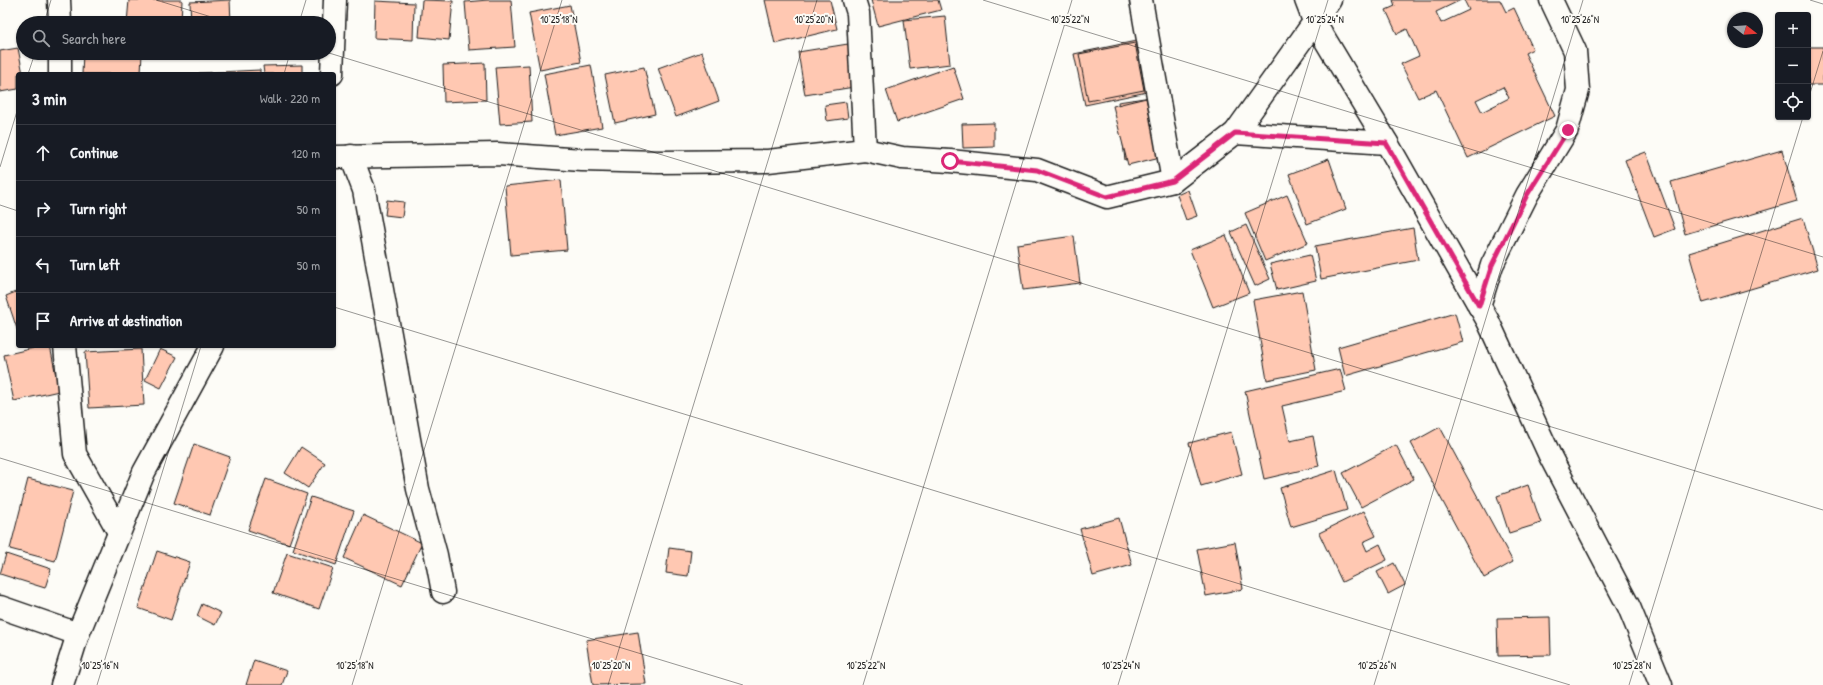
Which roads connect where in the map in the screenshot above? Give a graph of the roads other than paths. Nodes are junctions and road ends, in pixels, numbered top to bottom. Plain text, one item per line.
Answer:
1 (59, 0) edge
2 (335, 0) edge
3 (854, 0) edge
4 (1141, 0) edge
5 (1306, 0) edge
6 (1330, 0) edge
7 (1551, 0) edge
8 (60, 16) edge
9 (334, 16) edge
10 (1314, 21) junction
11 (60, 60) edge
12 (333, 60) edge
13 (60, 72) edge
14 (332, 72) edge
15 (1235, 133) junction
16 (1386, 143) junction
17 (865, 150) junction
18 (342, 156) edge
19 (1173, 181) junction
20 (1479, 306) junction
21 (65, 348) edge
22 (212, 348) edge
23 (119, 532) junction
24 (443, 592) dead end
25 (0, 607) edge
26 (78, 634) junction
27 (62, 685) edge
28 (1661, 685) edge

1 - 8 street
2 - 9 street
3 - 17 street
4 - 19 street
5 - 10 street
6 - 10 street
7 - 20 street
10 - 15 street
10 - 16 street
11 - 13 street
12 - 14 street
15 - 16 street
15 - 19 street
16 - 20 street
17 - 18 street
17 - 19 street
18 - 24 street
20 - 28 street
21 - 23 street
22 - 23 street
23 - 26 street
25 - 26 street
26 - 27 street

